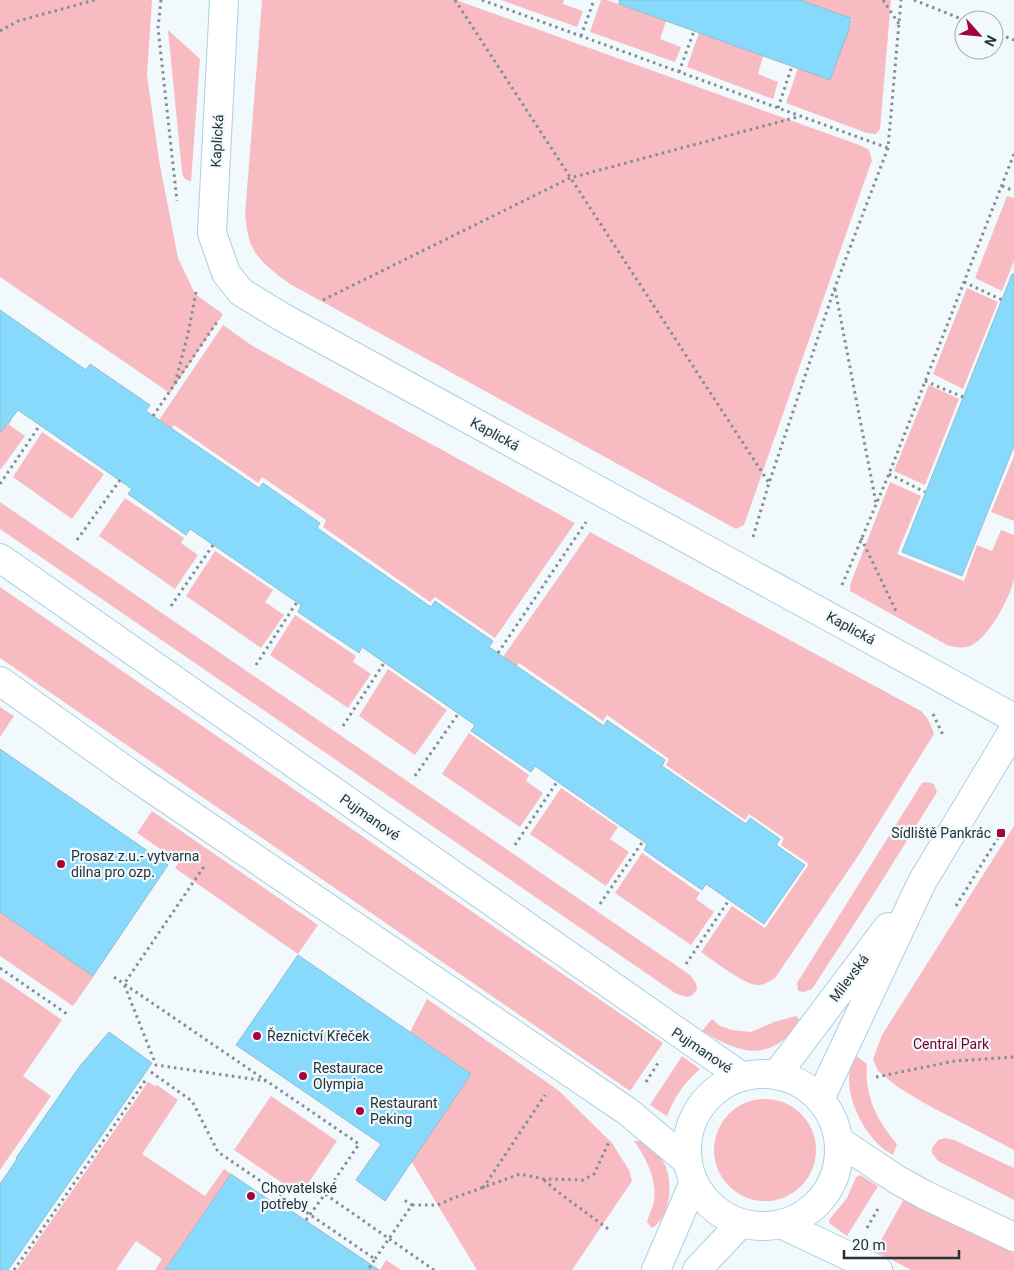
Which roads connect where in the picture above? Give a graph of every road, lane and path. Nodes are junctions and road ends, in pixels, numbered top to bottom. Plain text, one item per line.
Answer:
1 (95, 0) edge
2 (224, 0) edge
3 (455, 0) edge
4 (482, 0) edge
5 (594, 0) edge
6 (883, 0) edge
7 (901, 0) edge
8 (914, 0) edge
9 (954, 16) edge
10 (899, 24) junction
11 (0, 31) edge
12 (694, 31) dead end
13 (581, 36) junction
14 (792, 66) dead end
15 (679, 72) junction
16 (778, 108) junction
17 (801, 116) junction
18 (888, 148) junction
19 (1014, 154) edge
20 (570, 178) junction
21 (1002, 186) junction
22 (1014, 191) edge
23 (964, 282) junction
24 (835, 287) junction
25 (197, 288) dead end
26 (1002, 300) dead end
27 (318, 302) dead end
28 (223, 314) dead end
29 (925, 381) junction
30 (174, 386) junction
31 (963, 397) dead end
32 (154, 416) dead end
33 (40, 425) dead end
34 (888, 474) junction
35 (120, 480) dead end
36 (768, 483) junction
37 (0, 484) edge
38 (925, 492) dead end
39 (876, 504) junction
40 (586, 522) dead end
41 (752, 538) dead end
42 (861, 538) junction
43 (77, 540) dead end
44 (213, 544) dead end
45 (0, 558) edge
46 (839, 592) dead end
47 (297, 602) dead end
48 (171, 606) dead end
49 (899, 617) dead end
50 (498, 653) dead end
51 (384, 663) dead end
52 (256, 665) dead end
53 (0, 681) edge
54 (458, 714) dead end
55 (1014, 718) edge
56 (343, 726) dead end
57 (1014, 729) edge
58 (415, 776) dead end
59 (557, 782) dead end
60 (1001, 833) dead end
61 (642, 841) dead end
62 (515, 845) dead end
63 (194, 882) dead end
64 (922, 882) junction
65 (729, 900) dead end
66 (600, 904) dead end
67 (956, 906) dead end
68 (686, 964) dead end
69 (0, 968) edge
70 (114, 977) dead end
71 (124, 984) junction
72 (67, 1014) dead end
73 (664, 1055) dead end
74 (1014, 1057) edge
75 (563, 1068) junction
76 (151, 1072) dead end
77 (777, 1074) junction
78 (741, 1076) junction
79 (876, 1077) dead end
80 (147, 1078) dead end
81 (267, 1082) junction
82 (643, 1087) dead end
83 (820, 1099) junction
84 (613, 1134) dead end
85 (839, 1141) junction
86 (690, 1171) junction
87 (544, 1179) junction
88 (483, 1188) junction
89 (325, 1194) junction
90 (404, 1200) dead end
91 (884, 1200) dead end
92 (412, 1205) junction
93 (311, 1215) junction
94 (306, 1220) dead end
95 (740, 1223) junction
96 (781, 1224) junction
97 (611, 1231) dead end
98 (864, 1233) dead end
99 (1014, 1237) edge
100 (389, 1239) junction
101 (375, 1259) junction
102 (14, 1270) edge
103 (368, 1270) edge
104 (434, 1270) edge
105 (656, 1270) edge
106 (697, 1270) edge
107 (878, 1270) edge

1 - 11 path
2 - 55 street, Kaplická
3 - 20 path
4 - 13 path
5 - 13 path
6 - 10 path
7 - 10 path
8 - 9 path
10 - 18 path
12 - 15 path
13 - 15 path
14 - 16 path
15 - 16 path
16 - 17 path
17 - 18 path
17 - 20 path
18 - 24 path
19 - 21 path
20 - 27 path
20 - 36 path
21 - 22 path
21 - 23 path
23 - 26 path
23 - 29 path
24 - 36 path
24 - 39 path
25 - 30 path
28 - 30 path
29 - 31 path
29 - 34 path
30 - 32 path
33 - 37 path
34 - 38 path
34 - 39 path
35 - 43 path
36 - 41 path
39 - 42 path
40 - 50 path
42 - 46 path
42 - 49 path
44 - 48 path
45 - 78 street, Pujmanové
47 - 52 path
51 - 56 path
53 - 75 street
54 - 58 path
57 - 64 street, Milevská
59 - 62 path
60 - 67 path
61 - 66 path
63 - 71 path
64 - 77 street, Milevská
64 - 83 street, Milevská
65 - 68 path
69 - 72 path
70 - 71 path
71 - 81 path
71 - 81 path
73 - 82 path
74 - 79 path
75 - 86 street
75 - 88 path
76 - 93 path
77 - 78 street
77 - 83 street
78 - 86 street
80 - 102 path
81 - 89 path
83 - 85 street
84 - 87 path
85 - 96 street
85 - 99 street
86 - 95 street
86 - 105 street
87 - 88 path
87 - 97 path
88 - 92 path
89 - 93 path
89 - 100 path
90 - 92 path
91 - 98 path
92 - 100 path
93 - 94 path
93 - 101 path
95 - 96 street
95 - 106 street
96 - 107 street
100 - 101 path
100 - 104 path
101 - 103 path

